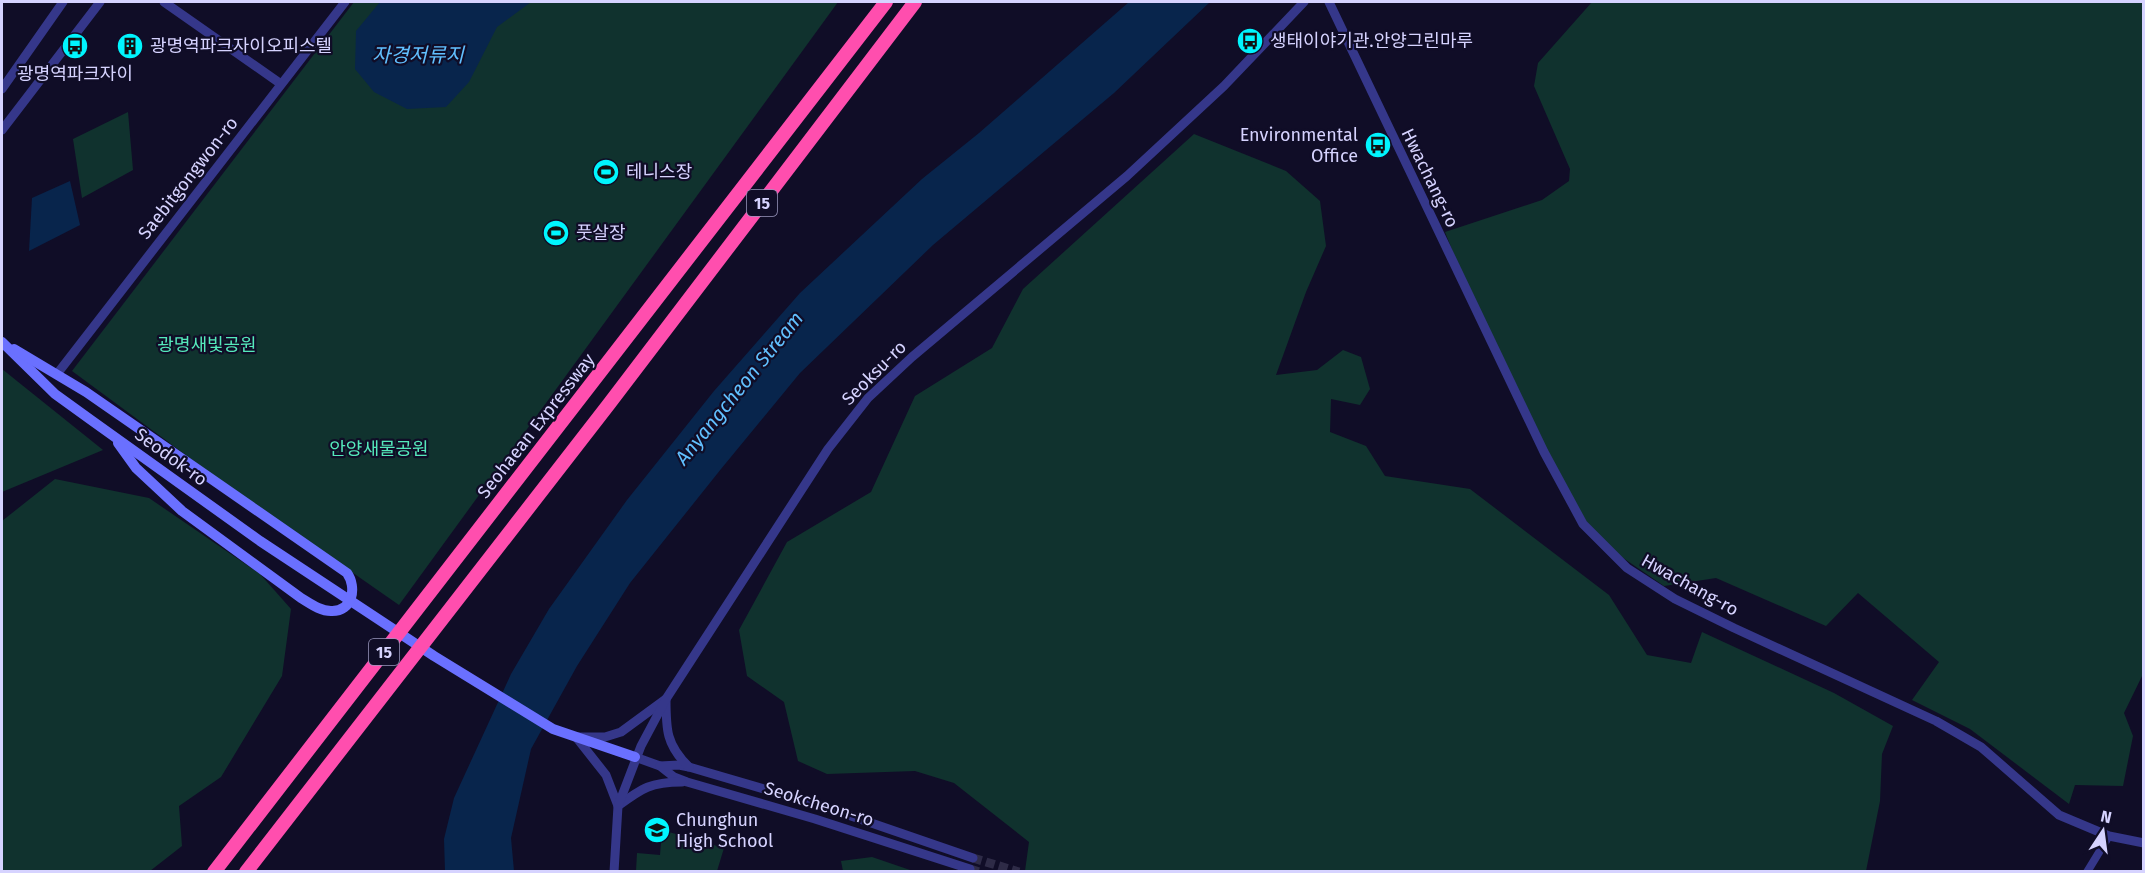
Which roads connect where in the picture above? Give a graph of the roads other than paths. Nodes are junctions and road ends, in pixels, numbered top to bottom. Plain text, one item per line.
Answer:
1 (63, 2) edge
2 (100, 2) edge
3 (164, 2) edge
4 (345, 2) edge
5 (886, 2) edge
6 (915, 2) edge
7 (1304, 2) edge
8 (1329, 2) edge
9 (281, 84) junction
10 (2, 89) edge
11 (2, 130) edge
12 (3, 343) edge
13 (57, 374) junction
14 (113, 435) junction
15 (666, 699) junction
16 (553, 729) joint
17 (576, 737) junction
18 (635, 758) junction
19 (660, 766) junction
20 (689, 767) junction
21 (687, 782) junction
22 (618, 806) junction
23 (2109, 836) junction
24 (2144, 843) edge
25 (974, 858) tunnel mouth
26 (970, 869) tunnel mouth
27 (214, 872) edge
28 (246, 872) edge
29 (614, 872) edge
30 (2087, 872) edge

1 - 10 street
2 - 11 street
3 - 9 street
4 - 9 street, Saebitgongwon-ro
5 - 27 highway, Seohaean Expressway / 15
6 - 28 highway, 15
7 - 15 street, Seoksu-ro
8 - 23 street, Hwachang-ro
9 - 13 street, Saebitgongwon-ro
12 - 13 main road
12 - 14 main road, Seodok-ro
13 - 14 main road
14 - 16 main road, Seodok-ro
15 - 17 street
15 - 18 street, Seoksu-ro
15 - 20 street
16 - 17 main road, Seokcheon-ro
17 - 18 main road, Seokcheon-ro
17 - 22 street
18 - 19 street, Seokcheon-ro
18 - 22 street, Seoksu-ro
19 - 20 street, Seokcheon-ro
19 - 21 street, Seokcheon-ro
20 - 25 street, Seokcheon-ro
21 - 22 street
21 - 26 street, Seokcheon-ro
22 - 29 street, Seoksu-ro
23 - 24 street, Hwachang-ro
23 - 30 street

